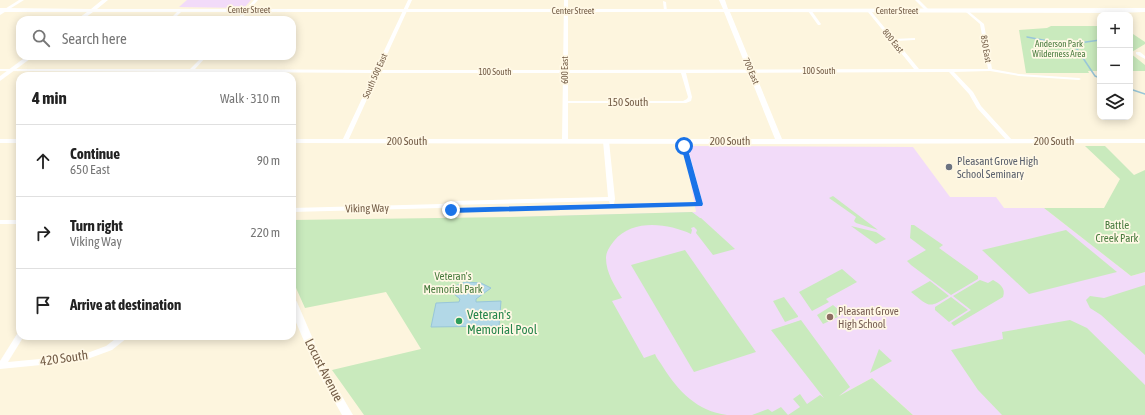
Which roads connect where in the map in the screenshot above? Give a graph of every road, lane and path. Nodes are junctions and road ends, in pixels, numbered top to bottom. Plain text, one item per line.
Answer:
1 (22, 0) edge
2 (105, 0) edge
3 (256, 0) edge
4 (410, 0) edge
5 (566, 0) edge
6 (722, 0) edge
7 (917, 0) edge
8 (664, 2) dead end
9 (0, 10) edge
10 (7, 10) junction
11 (92, 10) junction
12 (181, 10) junction
13 (246, 10) junction
14 (1145, 10) edge
15 (405, 11) junction
16 (566, 11) junction
17 (666, 11) junction
18 (727, 11) junction
19 (810, 11) junction
20 (869, 11) junction
21 (928, 11) junction
22 (967, 11) junction
23 (0, 14) edge
24 (84, 16) edge
25 (175, 16) edge
26 (241, 16) edge
27 (819, 24) dead end
28 (914, 39) dead end
29 (892, 40) junction
30 (1138, 53) dead end
31 (1145, 58) edge
32 (26, 60) edge
33 (202, 60) edge
34 (0, 70) edge
35 (12, 70) junction
36 (377, 70) junction
37 (918, 70) junction
38 (950, 70) junction
39 (990, 70) junction
40 (192, 71) junction
41 (683, 71) junction
42 (751, 71) junction
43 (565, 72) junction
44 (0, 79) edge
45 (1080, 79) dead end
46 (565, 102) junction
47 (0, 141) edge
48 (16, 141) edge
49 (296, 141) edge
50 (345, 141) junction
51 (565, 141) junction
52 (606, 141) junction
53 (683, 141) junction
54 (1010, 141) junction
55 (1145, 141) edge
56 (780, 142) junction
57 (612, 203) junction
58 (296, 210) edge
59 (0, 222) edge
60 (16, 222) edge
61 (296, 311) edge
62 (17, 340) edge
63 (119, 340) edge
64 (0, 366) edge
65 (348, 415) edge

1 - 10 street
2 - 11 street
3 - 13 street
4 - 15 street, South 500 East
5 - 16 street, 600 East
6 - 18 street, 700 East
7 - 21 street
8 - 17 street
9 - 10 street, Center Street
10 - 11 street, Center Street
10 - 23 street
11 - 12 street, Center Street
11 - 24 street
12 - 13 street, Center Street
12 - 25 street
13 - 15 street, Center Street
13 - 26 street
14 - 22 street, Center Street
15 - 16 street, Center Street
15 - 36 street, South 500 East
16 - 17 street, Center Street
16 - 43 street, 600 East
17 - 18 street, Center Street
18 - 19 street, Center Street
18 - 42 street, 700 East
19 - 20 street, Center Street
19 - 27 street
20 - 21 street, Center Street
20 - 29 street, 800 East
21 - 22 street, Center Street
22 - 39 street, 850 East
28 - 29 street
29 - 37 street, 800 East
30 - 31 street
32 - 35 street
33 - 40 street
34 - 35 street, 100 South
35 - 40 street, 100 South
35 - 44 street
36 - 40 street, 100 South
36 - 43 street, 100 South
36 - 50 street, South 500 East
37 - 38 street, 100 South
37 - 42 street, 100 South
38 - 39 street, 100 South
38 - 54 street
39 - 45 street, 100 South
41 - 42 street, 100 South
41 - 43 street, 100 South
41 - 46 street, 150 South
42 - 56 street, 700 East
43 - 46 street, 600 East
46 - 51 street, 600 East
47 - 48 street
49 - 50 street, 200 South
50 - 51 street, 200 South
51 - 52 street, 200 South
52 - 53 street, 200 South
52 - 57 street
53 - 56 street, 200 South
53 - 57 street, Viking Way
54 - 55 street, 200 South
54 - 56 street, 200 South
57 - 58 street, Viking Way
59 - 60 street
61 - 65 street, Locust Avenue
62 - 64 street
63 - 64 street, 420 South

